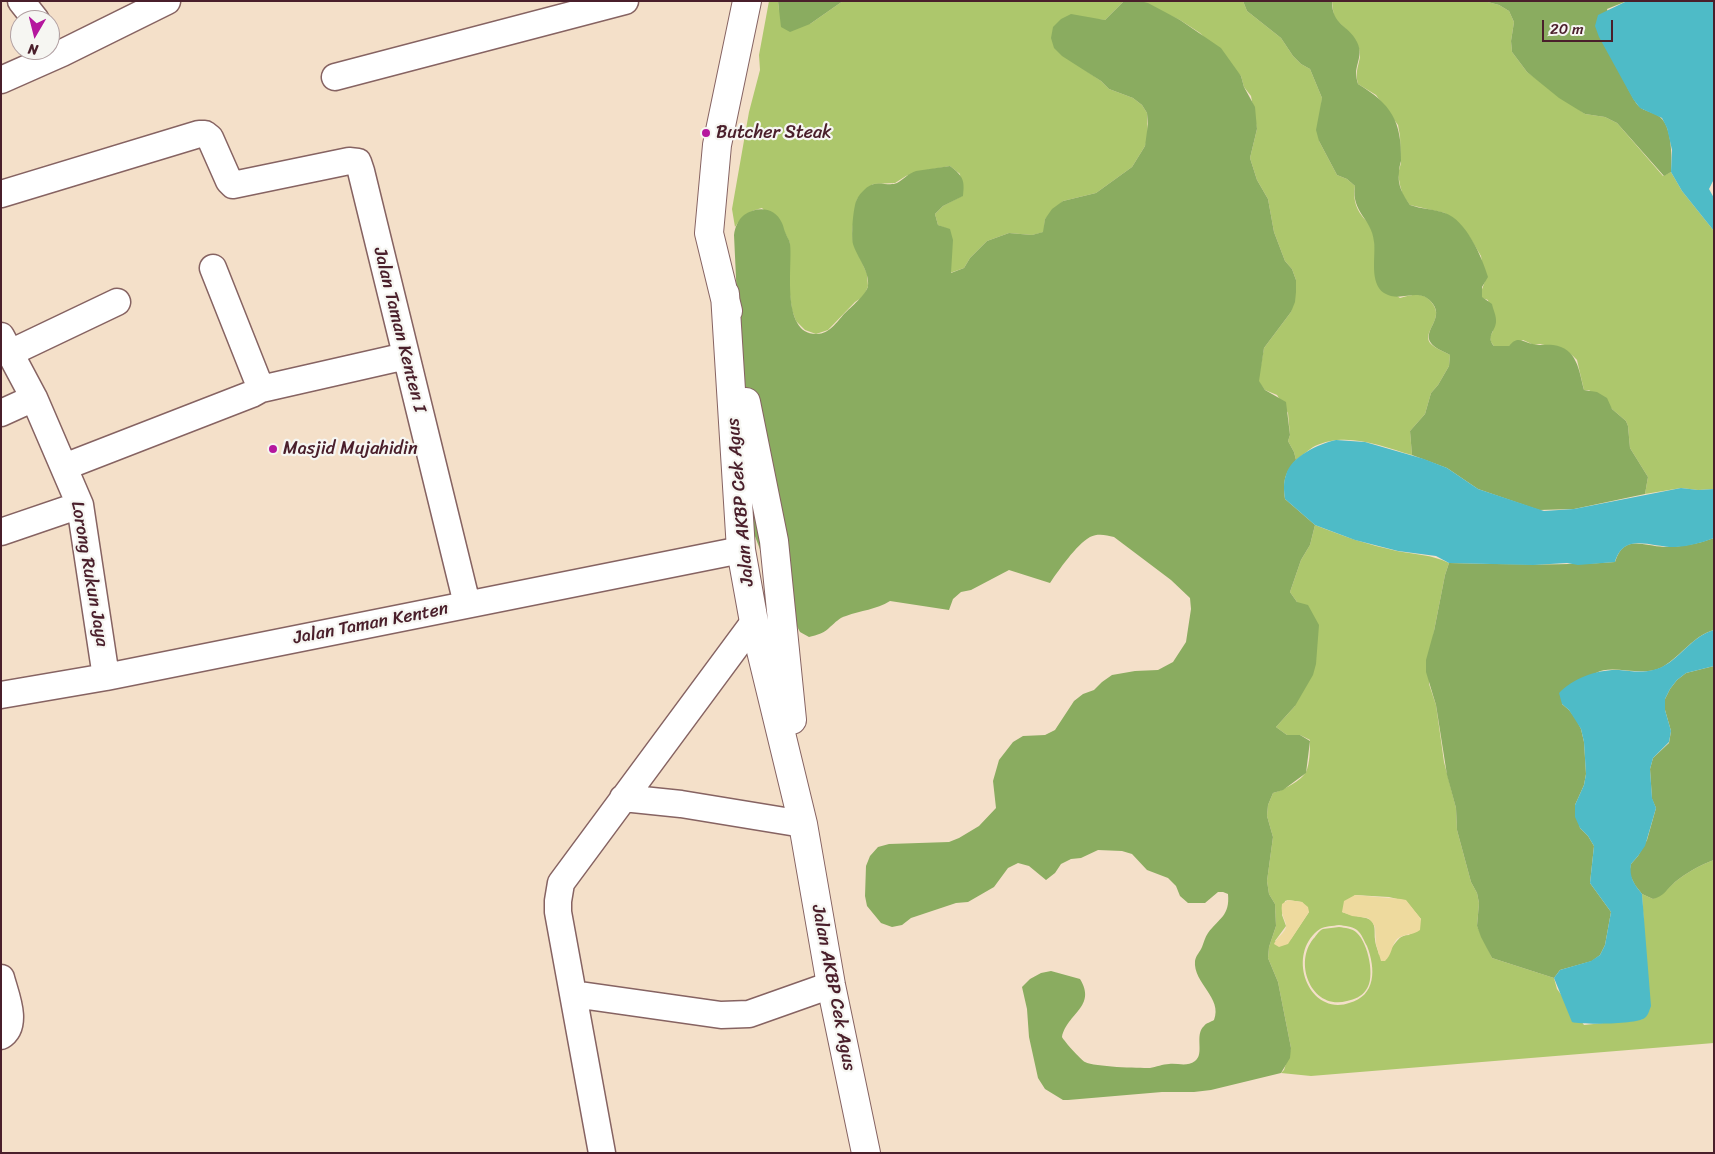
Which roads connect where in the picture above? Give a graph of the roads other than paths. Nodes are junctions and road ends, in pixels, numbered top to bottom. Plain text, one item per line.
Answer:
1 (167, 1) edge
2 (625, 1) edge
3 (747, 1) edge
4 (60, 43) edge
5 (32, 60) edge
6 (335, 77) dead end
7 (1, 80) edge
8 (1, 194) edge
9 (214, 268) dead end
10 (725, 294) junction
11 (117, 302) dead end
12 (6, 345) edge
13 (406, 356) junction
14 (261, 388) junction
15 (34, 398) junction
16 (1, 413) edge
17 (64, 467) junction
18 (80, 505) junction
19 (1, 532) edge
20 (741, 550) junction
21 (467, 604) junction
22 (754, 622) junction
23 (106, 677) junction
24 (1, 695) edge
25 (623, 798) junction
26 (803, 824) junction
27 (1, 978) edge
28 (831, 985) junction
29 (573, 994) junction
30 (1, 1036) edge
31 (602, 1153) edge
32 (866, 1153) edge

1 - 4 street
2 - 6 street
3 - 10 main road, Jalan AKBP Cek Agus
5 - 7 street
8 - 13 street, Jalan Taman Kenten I
9 - 14 street
10 - 20 main road, Jalan AKBP Cek Agus
10 - 26 main road, Jalan AKBP Cek Agus
11 - 12 street
12 - 15 street, Lorong Rukun Jaya
13 - 14 street
13 - 21 street, Jalan Taman Kenten I
14 - 17 street
15 - 16 street
15 - 17 street, Lorong Rukun Jaya
17 - 18 street, Lorong Rukun Jaya
18 - 19 street
18 - 23 street, Lorong Rukun Jaya
20 - 21 street, Jalan Taman Kenten
20 - 22 main road, Jalan AKBP Cek Agus
21 - 23 street, Jalan Taman Kenten
22 - 25 street
22 - 26 main road, Jalan AKBP Cek Agus
23 - 24 street, Jalan Taman Kenten
25 - 26 street
25 - 29 street
26 - 28 main road, Jalan AKBP Cek Agus
27 - 30 street
28 - 29 street
28 - 32 main road, Jalan AKBP Cek Agus
29 - 31 street

